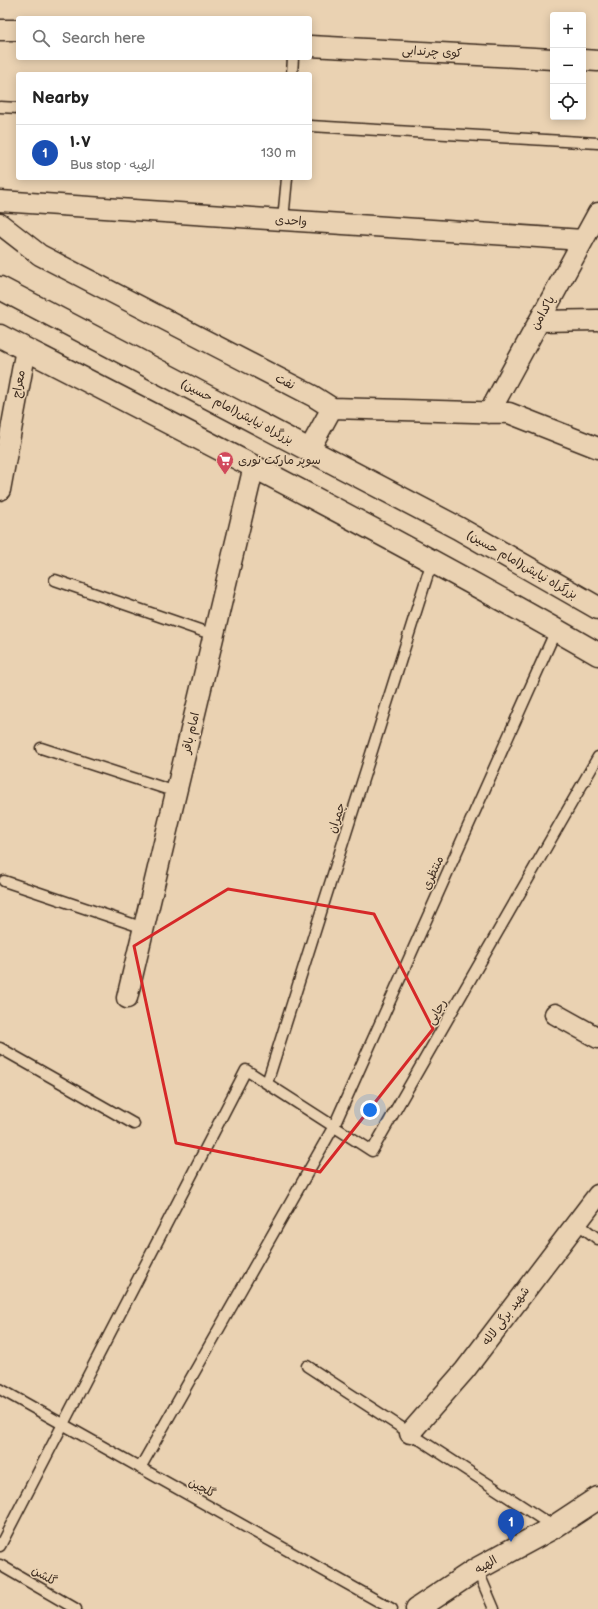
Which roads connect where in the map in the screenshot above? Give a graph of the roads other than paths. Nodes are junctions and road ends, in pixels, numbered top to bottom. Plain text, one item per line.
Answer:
1 (0, 30) edge
2 (16, 30) edge
3 (312, 46) edge
4 (550, 58) edge
5 (293, 60) edge
6 (586, 60) edge
7 (598, 61) edge
8 (292, 72) edge
9 (0, 107) edge
10 (16, 108) edge
11 (312, 126) edge
12 (598, 143) edge
13 (286, 180) edge
14 (0, 201) edge
15 (598, 213) edge
16 (283, 220) junction
17 (0, 224) edge
18 (590, 235) edge
19 (0, 288) edge
20 (598, 320) edge
21 (539, 321) junction
22 (0, 336) edge
23 (26, 350) junction
24 (332, 408) junction
25 (489, 413) junction
26 (598, 448) edge
27 (309, 450) junction
28 (254, 466) junction
29 (0, 490) edge
30 (432, 561) junction
31 (55, 580) dead end
32 (598, 608) edge
33 (556, 630) junction
34 (214, 635) junction
35 (598, 654) edge
36 (41, 748) dead end
37 (598, 757) edge
38 (176, 792) junction
39 (4, 881) dead end
40 (144, 928) junction
41 (127, 998) dead end
42 (555, 1014) dead end
43 (598, 1038) edge
44 (0, 1048) edge
45 (267, 1083) junction
46 (134, 1124) dead end
47 (334, 1126) junction
48 (598, 1195) edge
49 (577, 1223) junction
50 (598, 1239) edge
51 (306, 1366) dead end
52 (0, 1389) edge
53 (63, 1424) junction
54 (410, 1433) junction
55 (140, 1468) junction
56 (598, 1498) edge
57 (554, 1527) junction
58 (0, 1546) edge
59 (0, 1565) edge
60 (477, 1569) junction
61 (75, 1609) edge
62 (392, 1609) edge
63 (417, 1609) edge
64 (494, 1609) edge

1 - 2 street
3 - 4 street, کوی چرندابی
5 - 8 lane
6 - 7 street
9 - 10 lane
11 - 12 lane
13 - 16 lane
14 - 16 street, واحدی
15 - 18 street, پاکدامن
16 - 18 street, واحدی
17 - 24 street, نفت
18 - 21 street, پاکدامن
19 - 27 main road, بزرگراه نیایش(امام حسین)
20 - 21 street
21 - 25 street, پاکدامن
22 - 23 main road
23 - 28 main road
23 - 29 street, معراج
24 - 25 street
24 - 27 street
25 - 26 street
27 - 32 main road, بزرگراه نیایش(امام حسین)
28 - 30 main road
28 - 34 street, امام باقر
30 - 33 main road
30 - 45 lane, چمران
31 - 34 lane
33 - 35 main road
33 - 47 lane, منتظری
34 - 38 street, امام باقر
36 - 38 lane
37 - 47 lane, رجایی
38 - 40 street, امام باقر
39 - 40 lane
40 - 41 street, امام باقر
42 - 43 street
44 - 46 lane
45 - 47 lane, رجایی
45 - 53 lane, رجایی
47 - 55 lane, منتظری
48 - 49 street, شهید برگی لاله
49 - 50 lane
49 - 54 street, شهید برگی لاله
51 - 54 lane
52 - 53 lane, گلچین
53 - 55 lane, گلچین
53 - 58 lane
54 - 57 lane
55 - 62 lane, گلچین
56 - 57 main road, الهیه
57 - 60 main road, الهیه
59 - 61 lane, گلشن
60 - 63 main road, الهیه
60 - 64 lane

